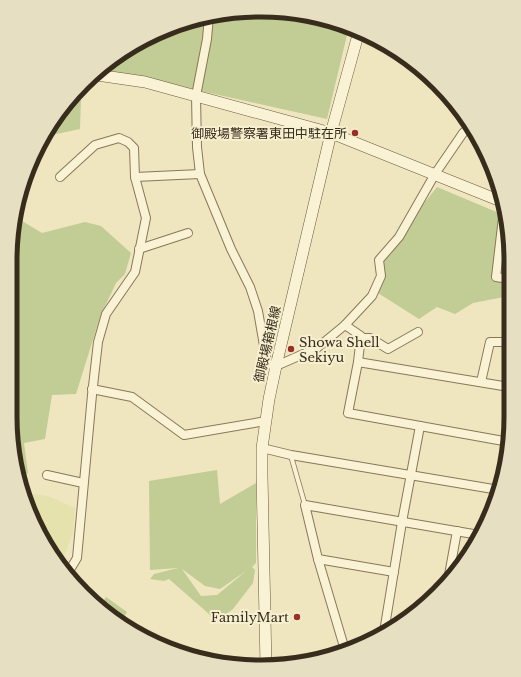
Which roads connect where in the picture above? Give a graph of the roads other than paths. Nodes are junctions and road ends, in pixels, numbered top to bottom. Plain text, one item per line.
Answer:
1 (209, 23) edge
2 (357, 37) edge
3 (104, 73) edge
4 (196, 96) junction
5 (466, 130) edge
6 (331, 133) junction
7 (200, 174) junction
8 (434, 174) junction
9 (60, 177) dead end
10 (135, 177) junction
11 (496, 199) edge
12 (502, 228) edge
13 (188, 233) dead end
14 (140, 249) junction
15 (504, 278) edge
16 (345, 325) junction
17 (418, 332) dead end
18 (361, 338) junction
19 (504, 342) edge
20 (358, 362) junction
21 (276, 366) junction
22 (481, 382) junction
23 (504, 386) edge
24 (92, 389) junction
25 (266, 421) junction
26 (420, 426) junction
27 (502, 441) edge
28 (262, 448) junction
29 (291, 455) junction
30 (47, 475) dead end
31 (412, 476) junction
32 (84, 483) junction
33 (493, 489) edge
34 (305, 505) junction
35 (402, 522) junction
36 (457, 531) junction
37 (473, 534) edge
38 (318, 559) junction
39 (70, 569) edge
40 (450, 570) edge
41 (394, 572) junction
42 (385, 625) edge
43 (343, 646) edge
44 (266, 660) edge

1 - 4 street
2 - 6 main road, 御殿場箱根線
3 - 4 main road
4 - 6 main road
4 - 7 street
5 - 8 street
6 - 8 main road
6 - 21 main road, 御殿場箱根線
7 - 10 street
7 - 21 street
8 - 11 main road
8 - 16 street
9 - 10 street
10 - 14 street
12 - 15 street
13 - 14 street
14 - 24 street
16 - 18 street
16 - 21 street
17 - 18 street
18 - 20 street
19 - 22 street
20 - 22 street
20 - 26 street
21 - 25 main road, 御殿場箱根線
22 - 23 street
24 - 25 street
24 - 32 street
25 - 28 main road, 御殿場箱根線
26 - 27 street
26 - 31 street
28 - 29 street
28 - 44 main road, 御殿場箱根線
29 - 31 street
29 - 34 lane
30 - 32 street
31 - 33 street
31 - 35 street
32 - 39 street
34 - 35 street
34 - 38 street
35 - 36 street
35 - 41 street
36 - 37 street
36 - 40 street
38 - 41 street
38 - 43 street
41 - 42 street

